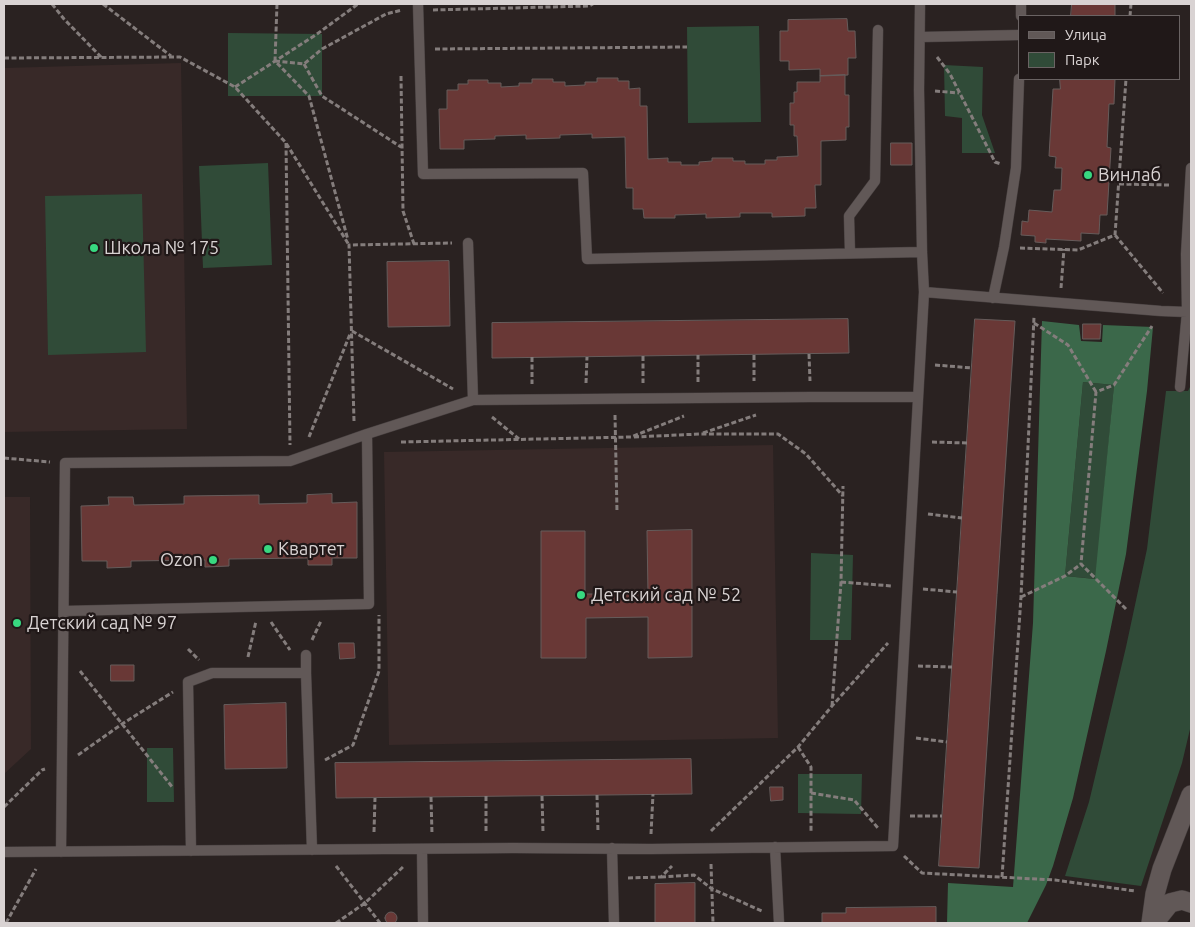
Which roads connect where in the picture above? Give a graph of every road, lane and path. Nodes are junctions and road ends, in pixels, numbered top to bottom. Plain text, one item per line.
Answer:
1 (52, 4) edge
2 (103, 4) edge
3 (277, 4) edge
4 (358, 4) edge
5 (401, 4) edge
6 (418, 4) edge
7 (920, 4) edge
8 (401, 10) dead end
9 (878, 30) dead end
10 (1018, 35) edge
11 (921, 37) junction
12 (687, 47) dead end
13 (419, 50) junction
14 (101, 57) junction
15 (172, 57) junction
16 (4, 58) edge
17 (275, 61) junction
18 (304, 64) dead end
19 (401, 69) dead end
20 (1019, 80) edge
21 (1126, 80) edge
22 (235, 87) junction
23 (920, 90) junction
24 (959, 93) junction
25 (286, 143) junction
26 (402, 147) junction
27 (1016, 168) junction
28 (1191, 168) edge
29 (1119, 184) junction
30 (1170, 185) dead end
31 (1115, 235) junction
32 (468, 243) joint
33 (414, 244) junction
34 (349, 245) junction
35 (1004, 247) junction
36 (1064, 249) junction
37 (922, 252) junction
38 (850, 253) junction
39 (924, 292) junction
40 (1163, 293) dead end
41 (993, 298) junction
42 (1035, 301) junction
43 (1060, 304) junction
44 (1189, 310) edge
45 (1161, 311) junction
46 (1034, 323) junction
47 (351, 331) junction
48 (754, 354) dead end
49 (809, 354) dead end
50 (698, 355) dead end
51 (587, 356) dead end
52 (643, 356) dead end
53 (532, 357) dead end
54 (919, 364) junction
55 (972, 368) dead end
56 (1180, 387) dead end
57 (1096, 392) junction
58 (811, 396) junction
59 (755, 397) junction
60 (918, 397) junction
61 (698, 398) junction
62 (586, 399) junction
63 (615, 399) junction
64 (644, 399) junction
65 (472, 400) junction
66 (533, 400) junction
67 (685, 415) dead end
68 (367, 434) junction
69 (616, 437) junction
70 (631, 437) junction
71 (355, 439) junction
72 (520, 439) junction
73 (915, 441) junction
74 (397, 442) dead end
75 (967, 443) dead end
76 (302, 457) junction
77 (4, 458) edge
78 (290, 461) junction
79 (65, 463) junction
80 (843, 486) dead end
81 (843, 496) junction
82 (617, 512) dead end
83 (911, 512) junction
84 (962, 518) dead end
85 (1081, 564) junction
86 (1021, 597) junction
87 (328, 605) junction
88 (260, 606) junction
89 (1126, 609) dead end
90 (64, 611) junction
91 (379, 611) dead end
92 (905, 624) junction
93 (64, 650) junction
94 (306, 655) joint
95 (902, 666) junction
96 (952, 667) dead end
97 (306, 673) junction
98 (244, 674) junction
99 (188, 682) junction
100 (832, 706) junction
101 (122, 724) junction
102 (899, 736) junction
103 (947, 742) dead end
104 (798, 748) junction
105 (62, 766) junction
106 (310, 768) junction
107 (811, 793) junction
108 (652, 794) dead end
109 (597, 795) dead end
110 (1191, 795) edge
111 (486, 796) dead end
112 (542, 796) dead end
113 (430, 797) dead end
114 (375, 798) dead end
115 (4, 807) edge
116 (191, 810) junction
117 (895, 816) junction
118 (942, 816) dead end
119 (710, 832) dead end
120 (811, 846) junction
121 (893, 846) junction
122 (775, 847) junction
123 (486, 848) junction
124 (543, 848) junction
125 (599, 848) junction
126 (612, 848) junction
127 (651, 848) junction
128 (688, 848) junction
129 (710, 848) junction
130 (427, 849) junction
131 (312, 850) junction
132 (324, 850) junction
133 (374, 850) junction
134 (191, 851) junction
135 (4, 852) edge
136 (45, 852) junction
137 (61, 852) junction
138 (662, 877) junction
139 (1002, 878) junction
140 (613, 879) junction
141 (712, 889) junction
142 (1155, 894) junction
143 (365, 903) junction
144 (1191, 903) edge
145 (779, 921) edge
146 (6, 923) edge
147 (336, 923) edge
148 (380, 923) edge
149 (423, 923) edge
150 (614, 923) edge
151 (713, 923) edge
152 (1153, 923) edge

1 - 14 path
2 - 15 path
3 - 17 path
4 - 17 path
5 - 8 path
6 - 13 lane
7 - 11 lane
9 - 38 lane
10 - 11 lane
11 - 23 lane
11 - 24 path
12 - 13 path
13 - 38 lane
14 - 15 path
14 - 16 path
15 - 22 path
17 - 22 path
17 - 34 path
18 - 26 path
19 - 26 path
20 - 27 lane
21 - 29 path
22 - 25 path
23 - 24 path
23 - 37 lane
24 - 27 path
25 - 34 path
25 - 78 path
26 - 33 path
27 - 35 lane
28 - 44 lane
29 - 30 path
29 - 31 path
31 - 36 path
31 - 40 path
32 - 33 path
32 - 65 lane
33 - 34 path
34 - 47 path
35 - 36 path
35 - 41 lane
36 - 43 path
37 - 38 lane
37 - 39 lane
39 - 41 lane
39 - 54 lane
41 - 42 lane
42 - 43 lane
42 - 46 path
43 - 45 lane
44 - 45 lane
44 - 56 lane
45 - 57 path
46 - 57 path
46 - 86 path
47 - 65 path
47 - 71 path
47 - 76 path
48 - 59 path
49 - 58 path
50 - 61 path
51 - 62 path
52 - 64 path
53 - 66 path
54 - 55 path
54 - 60 lane
57 - 85 path
58 - 59 lane
58 - 60 lane
59 - 61 lane
60 - 73 lane
61 - 64 lane
62 - 63 lane
62 - 66 lane
63 - 64 lane
63 - 69 path
65 - 66 lane
65 - 68 lane
65 - 72 path
67 - 70 path
68 - 71 lane
68 - 87 lane
69 - 70 path
69 - 72 path
69 - 82 path
70 - 81 path
71 - 76 lane
72 - 74 path
73 - 75 path
73 - 83 lane
76 - 78 lane
77 - 79 path
78 - 79 lane
79 - 90 lane
80 - 81 path
81 - 100 path
83 - 84 path
83 - 92 lane
85 - 86 path
85 - 89 path
86 - 139 path
87 - 88 lane
87 - 94 path
88 - 90 lane
88 - 97 path
88 - 98 path
90 - 93 lane
91 - 106 path
92 - 95 lane
92 - 100 path
93 - 101 path
93 - 105 lane
94 - 97 lane
95 - 96 path
95 - 102 lane
97 - 98 lane
97 - 106 lane
98 - 99 lane
99 - 101 path
99 - 116 lane
100 - 104 path
101 - 105 path
101 - 116 path
102 - 103 path
102 - 117 lane
104 - 107 path
104 - 119 path
105 - 115 path
105 - 137 lane
106 - 131 lane
107 - 120 path
107 - 121 path
108 - 127 path
109 - 125 path
110 - 142 street
111 - 123 path
112 - 124 path
113 - 130 path
114 - 133 path
116 - 134 lane
117 - 118 path
117 - 121 lane
120 - 121 lane
120 - 122 lane
121 - 139 path
122 - 129 lane
122 - 145 lane
123 - 124 lane
123 - 130 lane
124 - 125 lane
125 - 126 lane
126 - 127 lane
126 - 140 lane
127 - 128 lane
128 - 129 lane
128 - 138 path
129 - 141 path
130 - 133 lane
130 - 143 path
130 - 149 lane
131 - 132 lane
131 - 134 lane
132 - 133 lane
132 - 143 path
134 - 137 lane
135 - 136 lane
136 - 137 lane
136 - 146 path
138 - 140 path
138 - 141 path
139 - 142 path
140 - 150 lane
141 - 145 path
141 - 151 path
142 - 152 street
143 - 147 path
143 - 148 path
144 - 152 street

